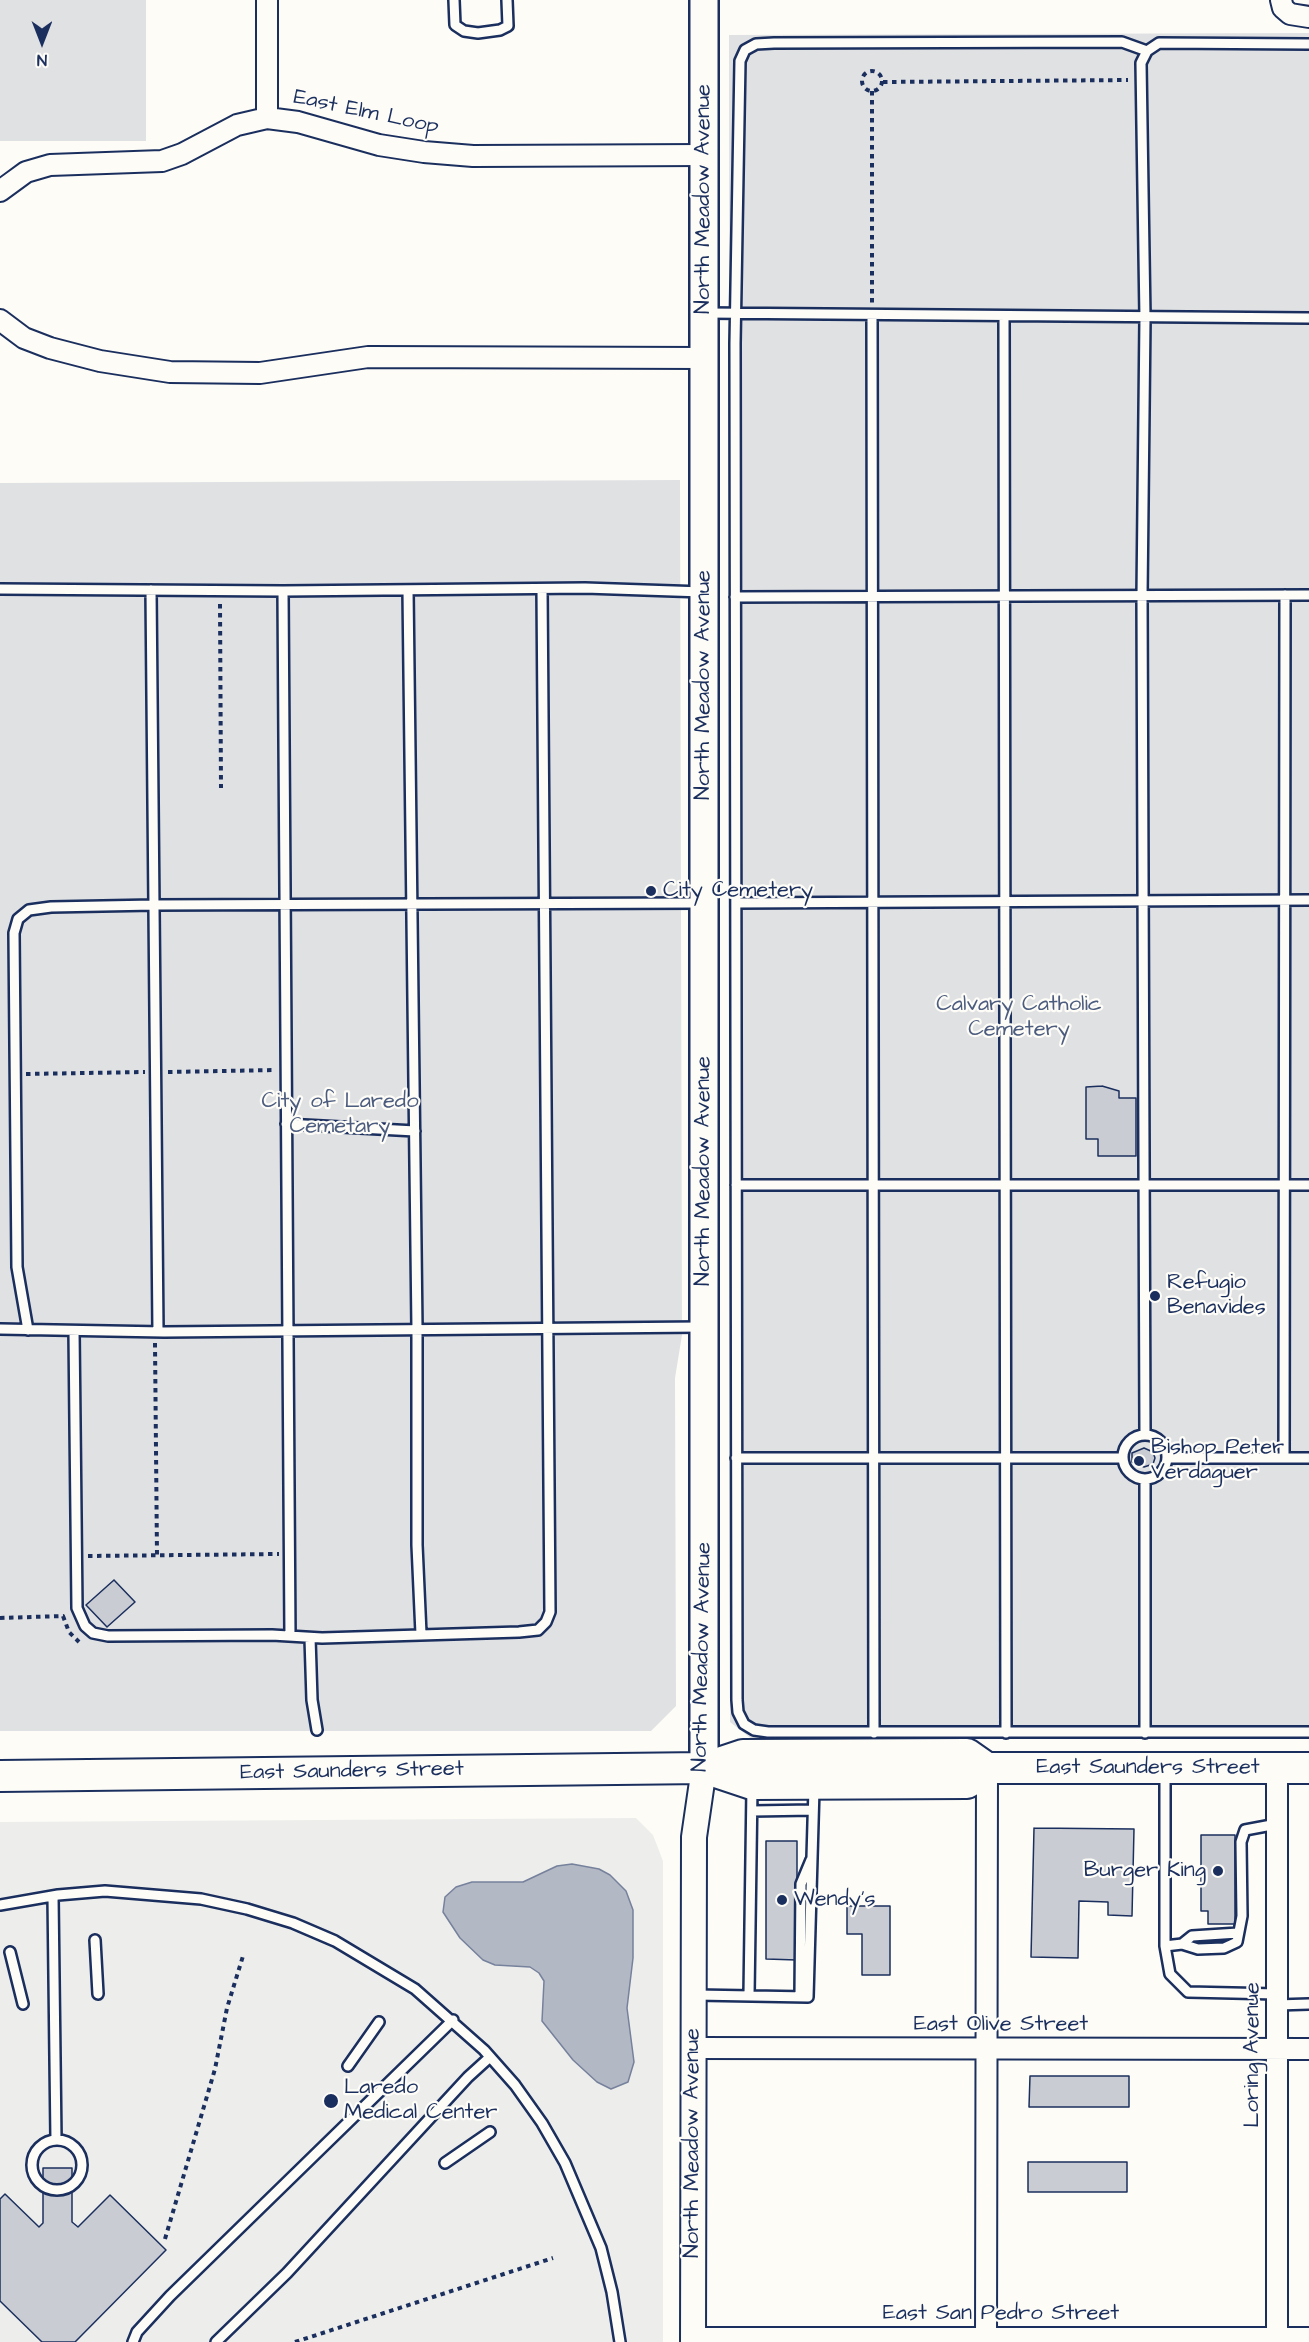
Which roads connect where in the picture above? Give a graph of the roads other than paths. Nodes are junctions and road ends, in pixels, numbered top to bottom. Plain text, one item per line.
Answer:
1 (267, 0) edge
2 (454, 0) edge
3 (507, 0) edge
4 (704, 0) edge
5 (1282, 4) edge
6 (1309, 17) edge
7 (1309, 44) edge
8 (1147, 51) junction
9 (267, 118) junction
10 (704, 155) junction
11 (0, 191) edge
12 (704, 313) junction
13 (738, 314) junction
14 (872, 316) junction
15 (1004, 317) junction
16 (1145, 318) junction
17 (1309, 318) edge
18 (0, 320) edge
19 (704, 358) junction
20 (0, 589) edge
21 (542, 589) junction
22 (151, 590) junction
23 (408, 590) junction
24 (283, 591) junction
25 (704, 592) junction
26 (1285, 595) junction
27 (1309, 595) edge
28 (1005, 596) junction
29 (1142, 596) junction
30 (735, 597) junction
31 (873, 597) junction
32 (1144, 900) junction
33 (1285, 900) junction
34 (1309, 900) edge
35 (1005, 901) junction
36 (873, 902) junction
37 (704, 903) junction
38 (736, 903) junction
39 (412, 904) junction
40 (545, 904) junction
41 (154, 905) junction
42 (285, 905) junction
43 (286, 1124) junction
44 (415, 1131) junction
45 (736, 1185) junction
46 (873, 1185) junction
47 (1005, 1185) junction
48 (1144, 1185) junction
49 (1285, 1185) junction
50 (1309, 1185) edge
51 (704, 1327) junction
52 (548, 1328) junction
53 (0, 1329) edge
54 (417, 1329) junction
55 (28, 1330) junction
56 (74, 1331) junction
57 (287, 1331) junction
58 (158, 1332) junction
59 (1145, 1435) junction
60 (736, 1458) junction
61 (874, 1458) junction
62 (1005, 1458) junction
63 (1123, 1458) junction
64 (1167, 1458) junction
65 (1284, 1458) junction
66 (1309, 1458) edge
67 (1145, 1479) junction
68 (421, 1634) junction
69 (290, 1636) junction
70 (310, 1638) junction
71 (317, 1730) dead end
72 (1309, 1732) edge
73 (874, 1733) junction
74 (1006, 1733) junction
75 (1145, 1733) junction
76 (704, 1768) junction
77 (987, 1768) junction
78 (1165, 1768) junction
79 (1277, 1768) junction
80 (1309, 1768) edge
81 (0, 1776) edge
82 (813, 1797) junction
83 (752, 1798) junction
84 (1277, 1824) junction
85 (53, 1896) junction
86 (0, 1905) edge
87 (95, 1940) dead end
88 (1165, 1946) junction
89 (10, 1952) dead end
90 (98, 1994) dead end
91 (693, 1995) junction
92 (749, 1995) junction
93 (1277, 2000) junction
94 (23, 2004) dead end
95 (1309, 2004) edge
96 (453, 2020) junction
97 (379, 2022) dead end
98 (693, 2048) junction
99 (987, 2049) junction
100 (1277, 2049) junction
101 (1309, 2049) edge
102 (490, 2057) junction
103 (348, 2066) dead end
104 (490, 2132) dead end
105 (57, 2140) junction
106 (445, 2163) dead end
107 (1309, 2338) edge
108 (693, 2340) edge
109 (986, 2340) edge
110 (1277, 2340) edge
111 (133, 2342) edge
112 (216, 2342) edge
113 (620, 2342) edge

1 - 9 street
2 - 3 lane
4 - 10 main road, North Meadow Avenue
5 - 6 street
7 - 8 lane
8 - 13 lane
8 - 16 lane
9 - 10 street, East Elm Loop
9 - 11 street, East Elm Loop
10 - 12 main road, North Meadow Avenue
12 - 13 lane
12 - 19 main road, North Meadow Avenue
13 - 14 lane
13 - 30 lane
14 - 15 lane
14 - 31 lane
15 - 16 lane
15 - 28 lane
16 - 17 lane
16 - 29 lane
18 - 19 street
19 - 25 main road, North Meadow Avenue
20 - 22 lane
21 - 23 lane
21 - 25 lane
21 - 40 lane
22 - 24 lane
22 - 41 lane
23 - 24 lane
23 - 39 lane
24 - 42 lane
25 - 37 main road, North Meadow Avenue
26 - 27 lane
26 - 29 lane
26 - 33 lane
28 - 29 lane
28 - 31 lane
28 - 35 lane
29 - 32 lane
30 - 31 lane
30 - 38 lane
31 - 36 lane
32 - 33 lane
32 - 35 lane
32 - 48 lane
33 - 34 lane
33 - 49 lane
35 - 36 lane
35 - 47 lane
36 - 38 lane
36 - 46 lane
37 - 40 lane
37 - 51 main road, North Meadow Avenue
38 - 45 lane
39 - 40 lane
39 - 42 lane
39 - 44 lane
40 - 52 lane
41 - 42 lane
41 - 55 lane
41 - 58 lane
42 - 43 lane
43 - 44 lane
43 - 57 lane
44 - 54 lane
45 - 46 lane
45 - 60 lane
46 - 47 lane
46 - 61 lane
47 - 48 lane
47 - 62 lane
48 - 49 lane
48 - 59 lane
49 - 50 lane
49 - 65 lane
51 - 52 lane
51 - 76 main road, North Meadow Avenue
52 - 54 lane
52 - 68 lane
53 - 55 lane
54 - 57 lane
54 - 68 lane
55 - 56 lane
56 - 58 lane
56 - 69 lane
57 - 58 lane
57 - 69 lane
59 - 63 lane
59 - 64 lane
60 - 61 lane
60 - 73 lane
61 - 62 lane
61 - 73 lane
62 - 63 lane
62 - 74 lane
63 - 67 lane
64 - 65 lane
64 - 67 lane
65 - 66 lane
67 - 75 lane
68 - 70 lane
69 - 70 lane
70 - 71 lane
72 - 75 lane
73 - 74 lane
74 - 75 lane
76 - 77 main road, East Saunders Street
76 - 81 main road, East Saunders Street
76 - 83 main road, East Saunders Street
76 - 91 street, North Meadow Avenue
77 - 78 main road, East Saunders Street
77 - 82 main road, East Saunders Street
77 - 99 street
78 - 79 main road, East Saunders Street
78 - 88 lane
79 - 80 main road, East Saunders Street
79 - 84 street, Loring Avenue
82 - 83 main road, East Saunders Street
82 - 92 lane
83 - 92 lane
84 - 88 lane
84 - 93 street, Loring Avenue
85 - 86 lane
85 - 96 lane
85 - 105 lane
87 - 90 lane
88 - 93 lane
89 - 94 lane
91 - 92 lane
91 - 98 street, North Meadow Avenue
93 - 95 lane
93 - 100 street, Loring Avenue
96 - 102 lane
96 - 111 lane
97 - 103 lane
98 - 99 street, East Olive Street
98 - 108 street, North Meadow Avenue
99 - 100 street, East Olive Street
99 - 109 street
100 - 101 street, East Olive Street
100 - 110 street, Loring Avenue
102 - 112 lane
102 - 113 lane
104 - 106 lane
105 - 105 lane
107 - 110 street, East San Pedro Street
108 - 109 street, East San Pedro Street
109 - 110 street, East San Pedro Street

